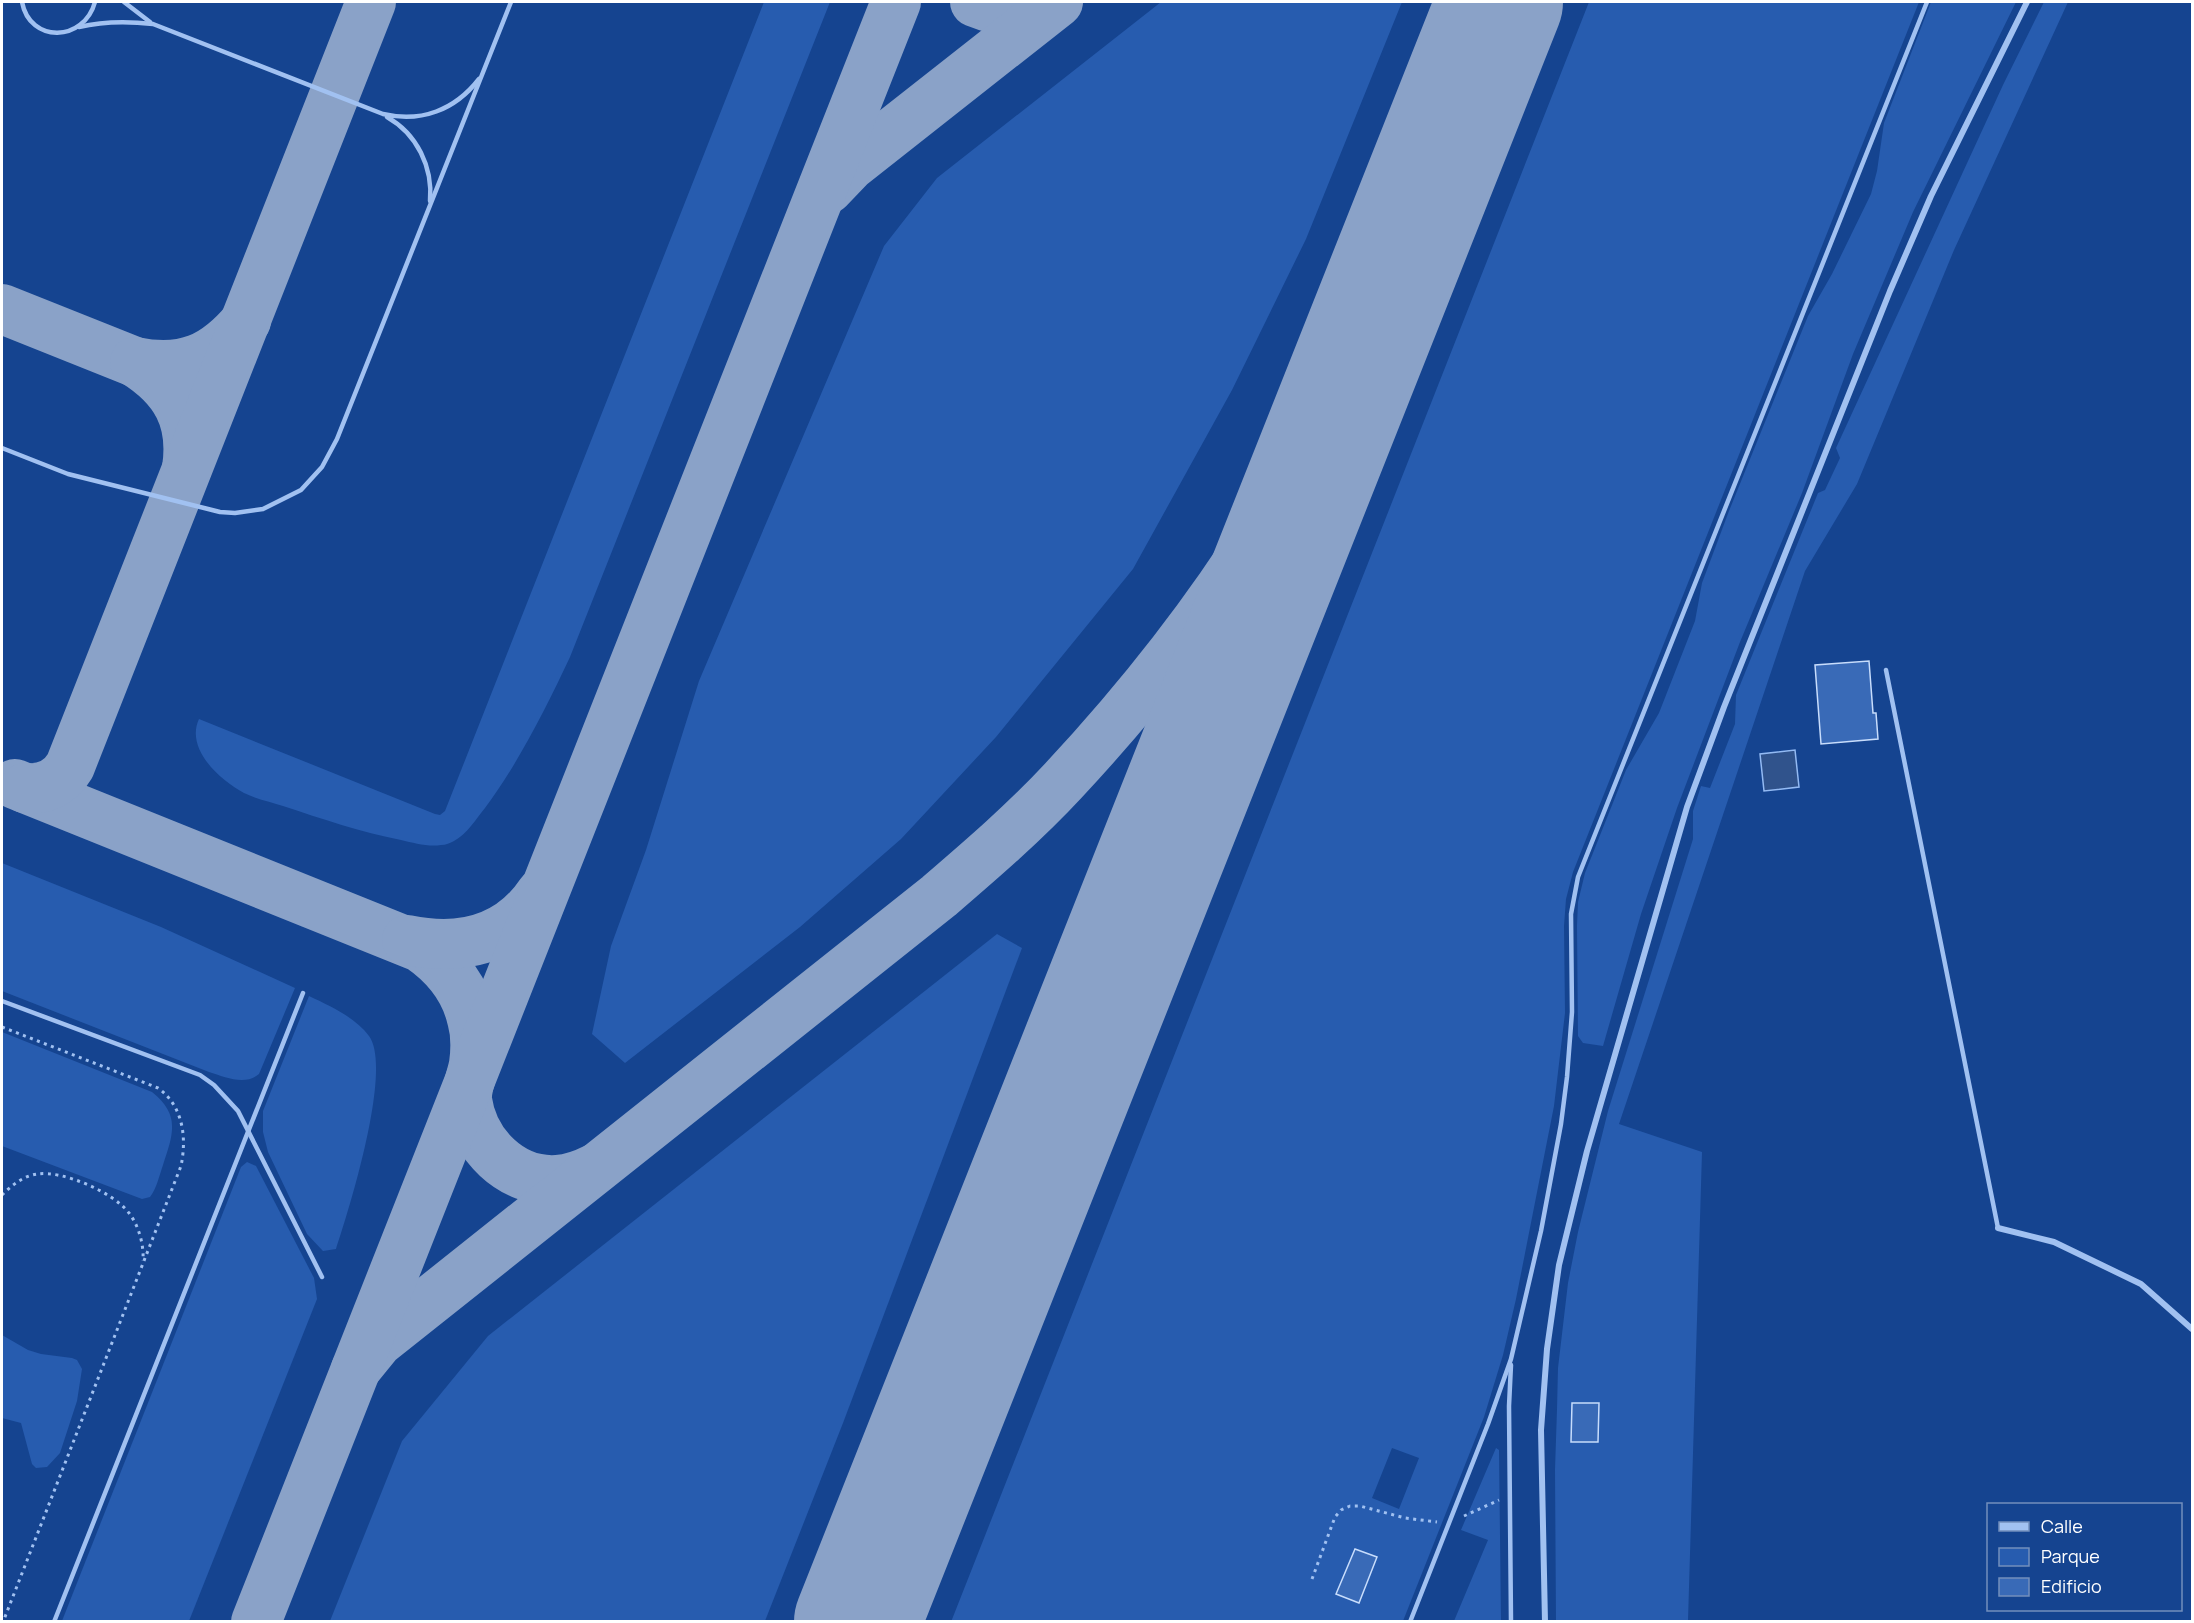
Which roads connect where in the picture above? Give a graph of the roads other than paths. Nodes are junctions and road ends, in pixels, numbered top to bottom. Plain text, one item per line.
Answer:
1 (21, 2) edge
2 (95, 2) edge
3 (124, 2) edge
4 (511, 2) edge
5 (1927, 2) edge
6 (2027, 2) edge
7 (153, 24) junction
8 (79, 27) junction
9 (482, 74) junction
10 (382, 114) junction
11 (430, 208) junction
12 (2, 448) edge
13 (1886, 670) dead end
14 (303, 993) dead end
15 (2, 1001) edge
16 (247, 1130) junction
17 (1998, 1228) joint
18 (322, 1277) dead end
19 (2193, 1329) edge
20 (1511, 1359) junction
21 (54, 1622) edge
22 (1410, 1622) edge
23 (1511, 1622) edge
24 (1545, 1622) edge

1 - 8 lane
2 - 8 lane
3 - 7 lane
4 - 9 lane
5 - 20 lane
6 - 24 street
7 - 8 lane
7 - 10 lane
9 - 10 lane
9 - 11 lane
10 - 11 lane
11 - 12 lane
13 - 17 lane
14 - 16 lane
15 - 16 lane
16 - 18 lane
16 - 21 lane
17 - 19 street
20 - 22 lane
20 - 23 lane

